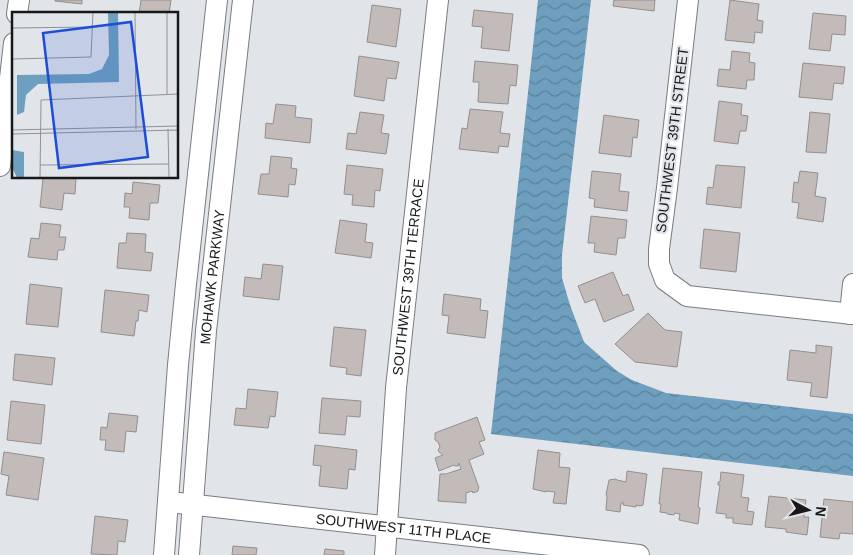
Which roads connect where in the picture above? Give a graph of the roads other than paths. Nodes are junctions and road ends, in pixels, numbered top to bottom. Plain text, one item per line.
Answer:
1 (217, 0) edge
2 (243, 0) edge
3 (438, 0) edge
4 (688, 0) edge
5 (12, 61) edge
6 (0, 166) edge
7 (853, 284) edge
8 (851, 314) edge
9 (168, 502) junction
10 (193, 504) junction
11 (387, 527) junction
12 (164, 555) edge
13 (189, 555) edge
14 (385, 555) edge
15 (640, 555) edge

1 - 9 street, MOHAWK PARKWAY
2 - 10 street, MOHAWK PARKWAY
3 - 11 street, SOUTHWEST 39TH TERRACE
4 - 8 street, SOUTHWEST 39TH STREET
5 - 6 street
7 - 8 street
9 - 10 street, SOUTHWEST 11TH PLACE
9 - 12 street, MOHAWK PARKWAY
10 - 11 street, SOUTHWEST 11TH PLACE
10 - 13 street, MOHAWK PARKWAY
11 - 14 street, SOUTHWEST 39TH TERRACE
11 - 15 street, SOUTHWEST 11TH PLACE

